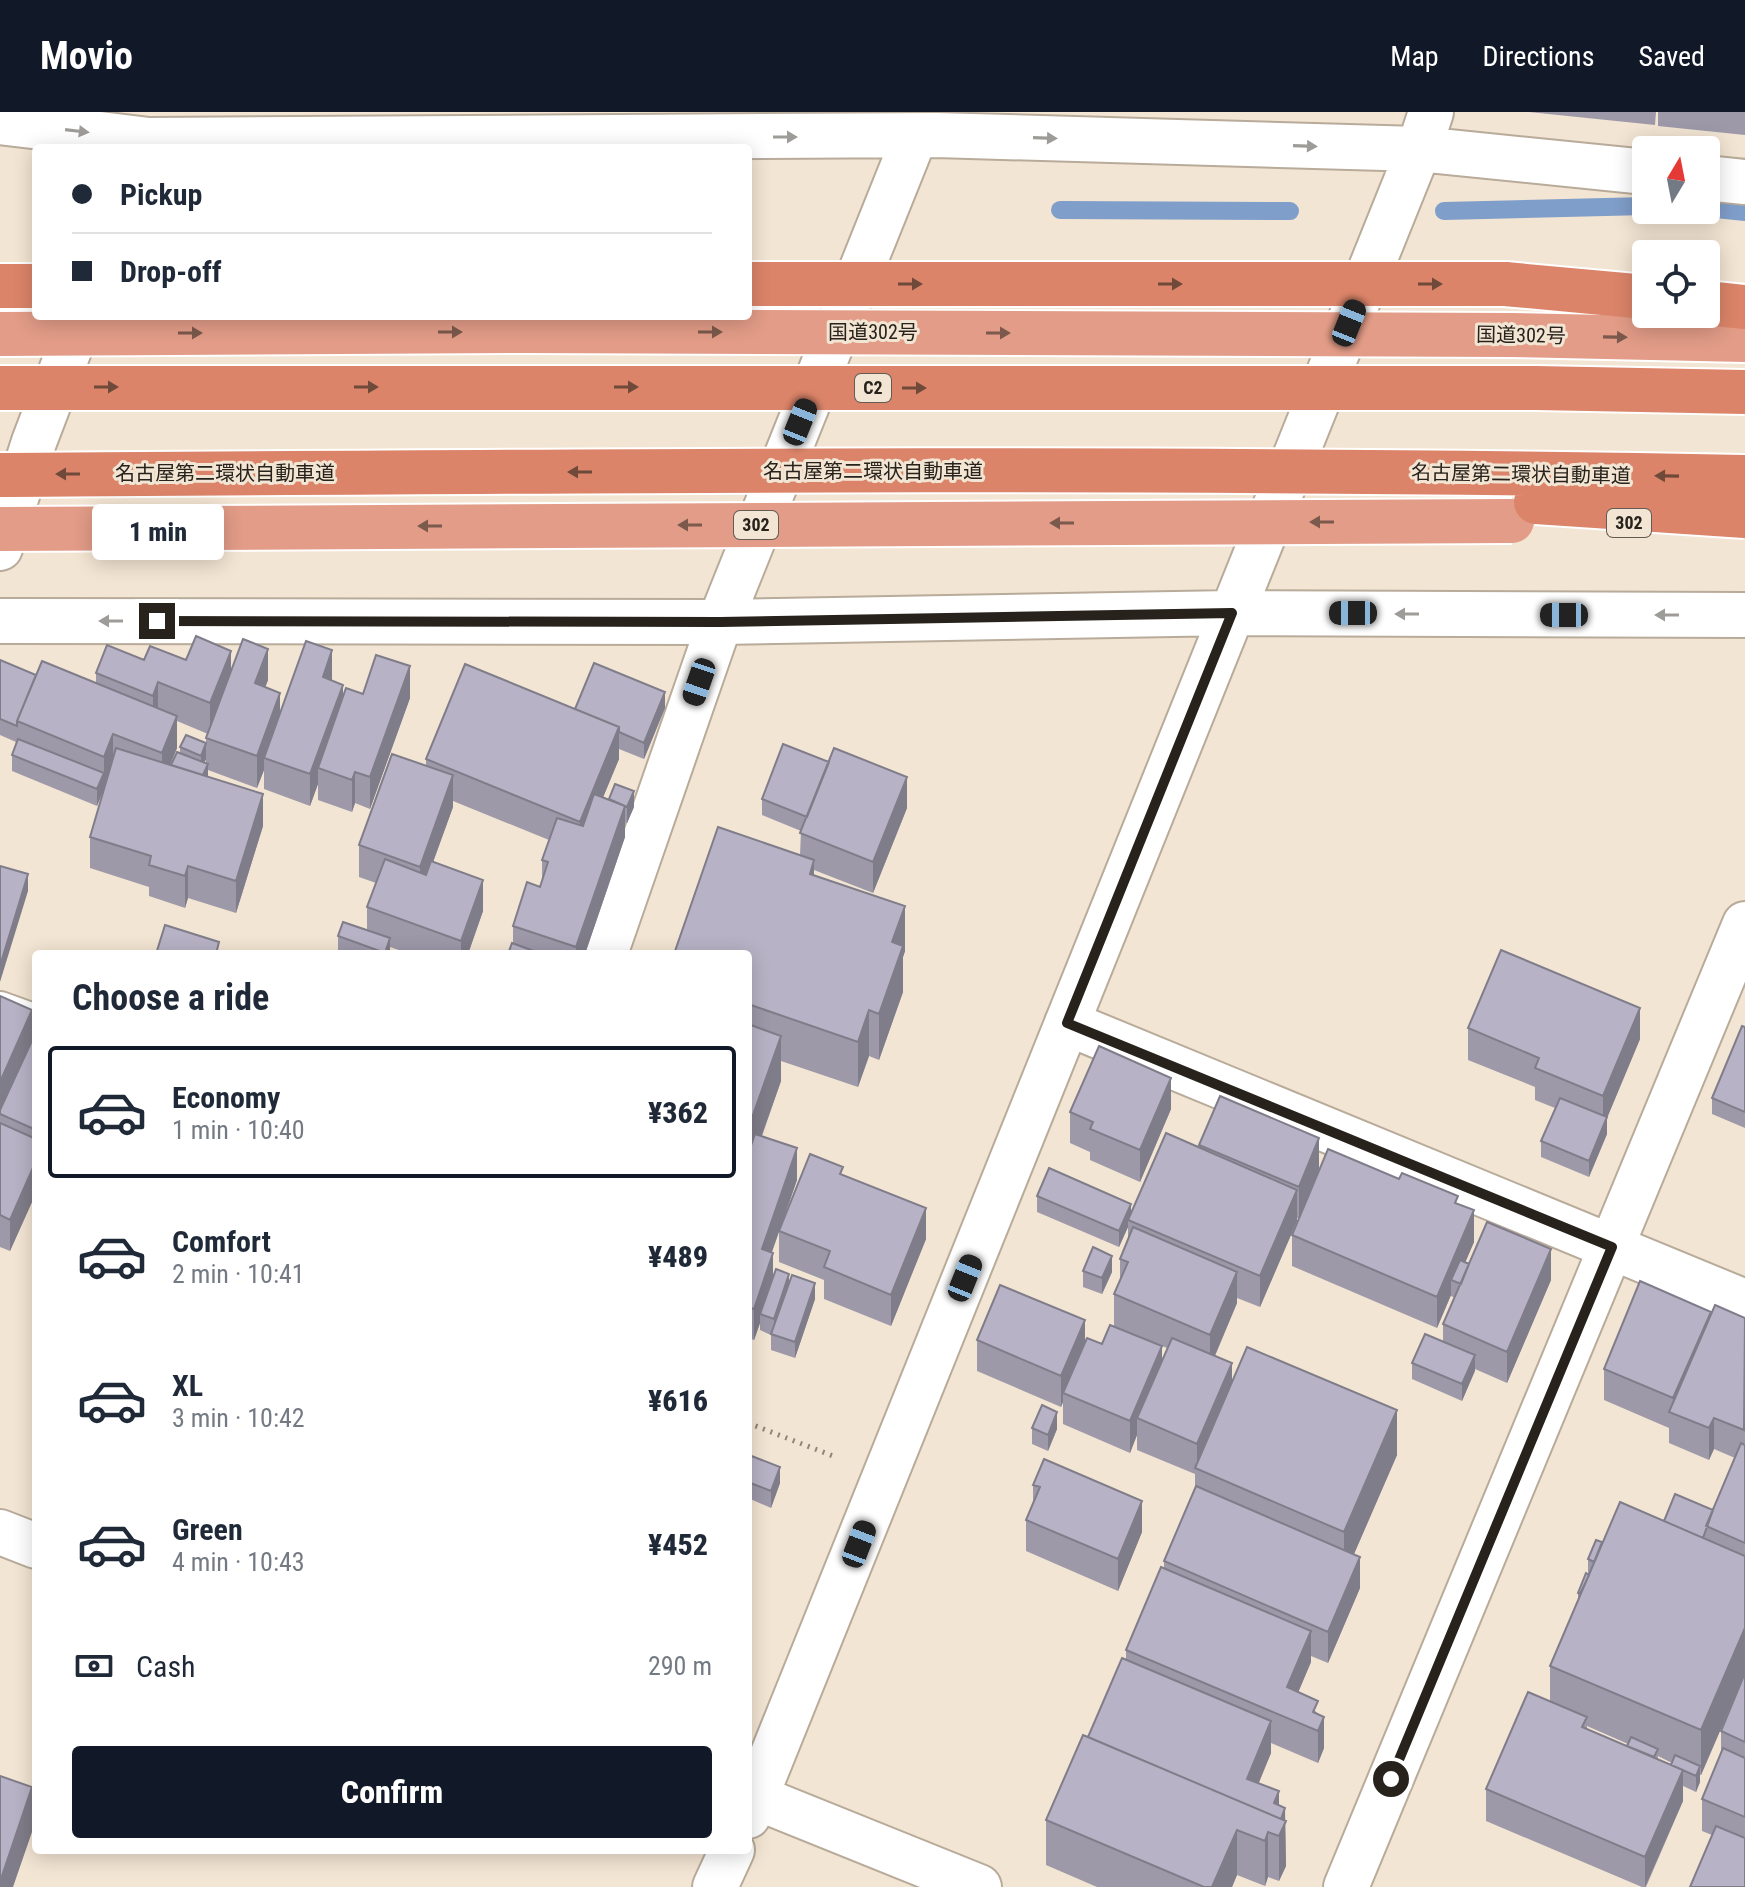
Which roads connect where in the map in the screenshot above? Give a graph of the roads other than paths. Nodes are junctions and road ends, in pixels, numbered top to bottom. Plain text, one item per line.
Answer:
1 (0, 122) edge
2 (931, 128) edge
3 (1425, 131) edge
4 (151, 133) edge
5 (1632, 169) edge
6 (1720, 179) edge
7 (1745, 182) edge
8 (752, 284) edge
9 (0, 286) edge
10 (32, 286) edge
11 (1632, 296) edge
12 (1720, 304) edge
13 (1745, 307) edge
14 (80, 320) edge
15 (0, 334) edge
16 (1745, 340) edge
17 (0, 388) edge
18 (1745, 392) edge
19 (798, 471) junction
20 (0, 475) edge
21 (1745, 477) edge
22 (1745, 516) edge
23 (1745, 525) edge
24 (0, 529) edge
25 (0, 548) edge
26 (1232, 613) junction
27 (1745, 615) edge
28 (0, 621) edge
29 (720, 622) junction
30 (1745, 924) edge
31 (606, 950) edge
32 (0, 1010) edge
33 (32, 1022) edge
34 (1067, 1023) junction
35 (1612, 1247) junction
36 (1745, 1302) edge
37 (0, 1532) edge
38 (32, 1544) edge
39 (752, 1800) edge
40 (752, 1802) edge
41 (730, 1854) edge
42 (715, 1887) edge
43 (979, 1887) edge
44 (1346, 1887) edge

1 -> 4 street
2 -> 3 street
4 -> 2 street
2 - 29 street
3 - 5 street
3 - 26 street
6 - 7 street
8 -> 11 highway, bridge
9 - 10 highway
12 - 13 highway
14 - 25 street
15 -> 16 highway, 国道302号, bridge
17 -> 18 highway, C2, bridge
19 -> 20 highway, 名古屋第二環状自動車道, bridge
21 -> 19 highway, 名古屋第二環状自動車道, bridge
19 - 22 highway, bridge
23 -> 24 highway, 302, bridge
27 -> 26 street
26 - 29 street
26 - 34 street
29 -> 28 street
29 - 31 street
30 - 35 street
32 - 33 lane
34 - 35 street
34 - 39 street
35 - 36 street
35 - 44 street
37 - 38 street
40 - 43 street
41 - 42 street

